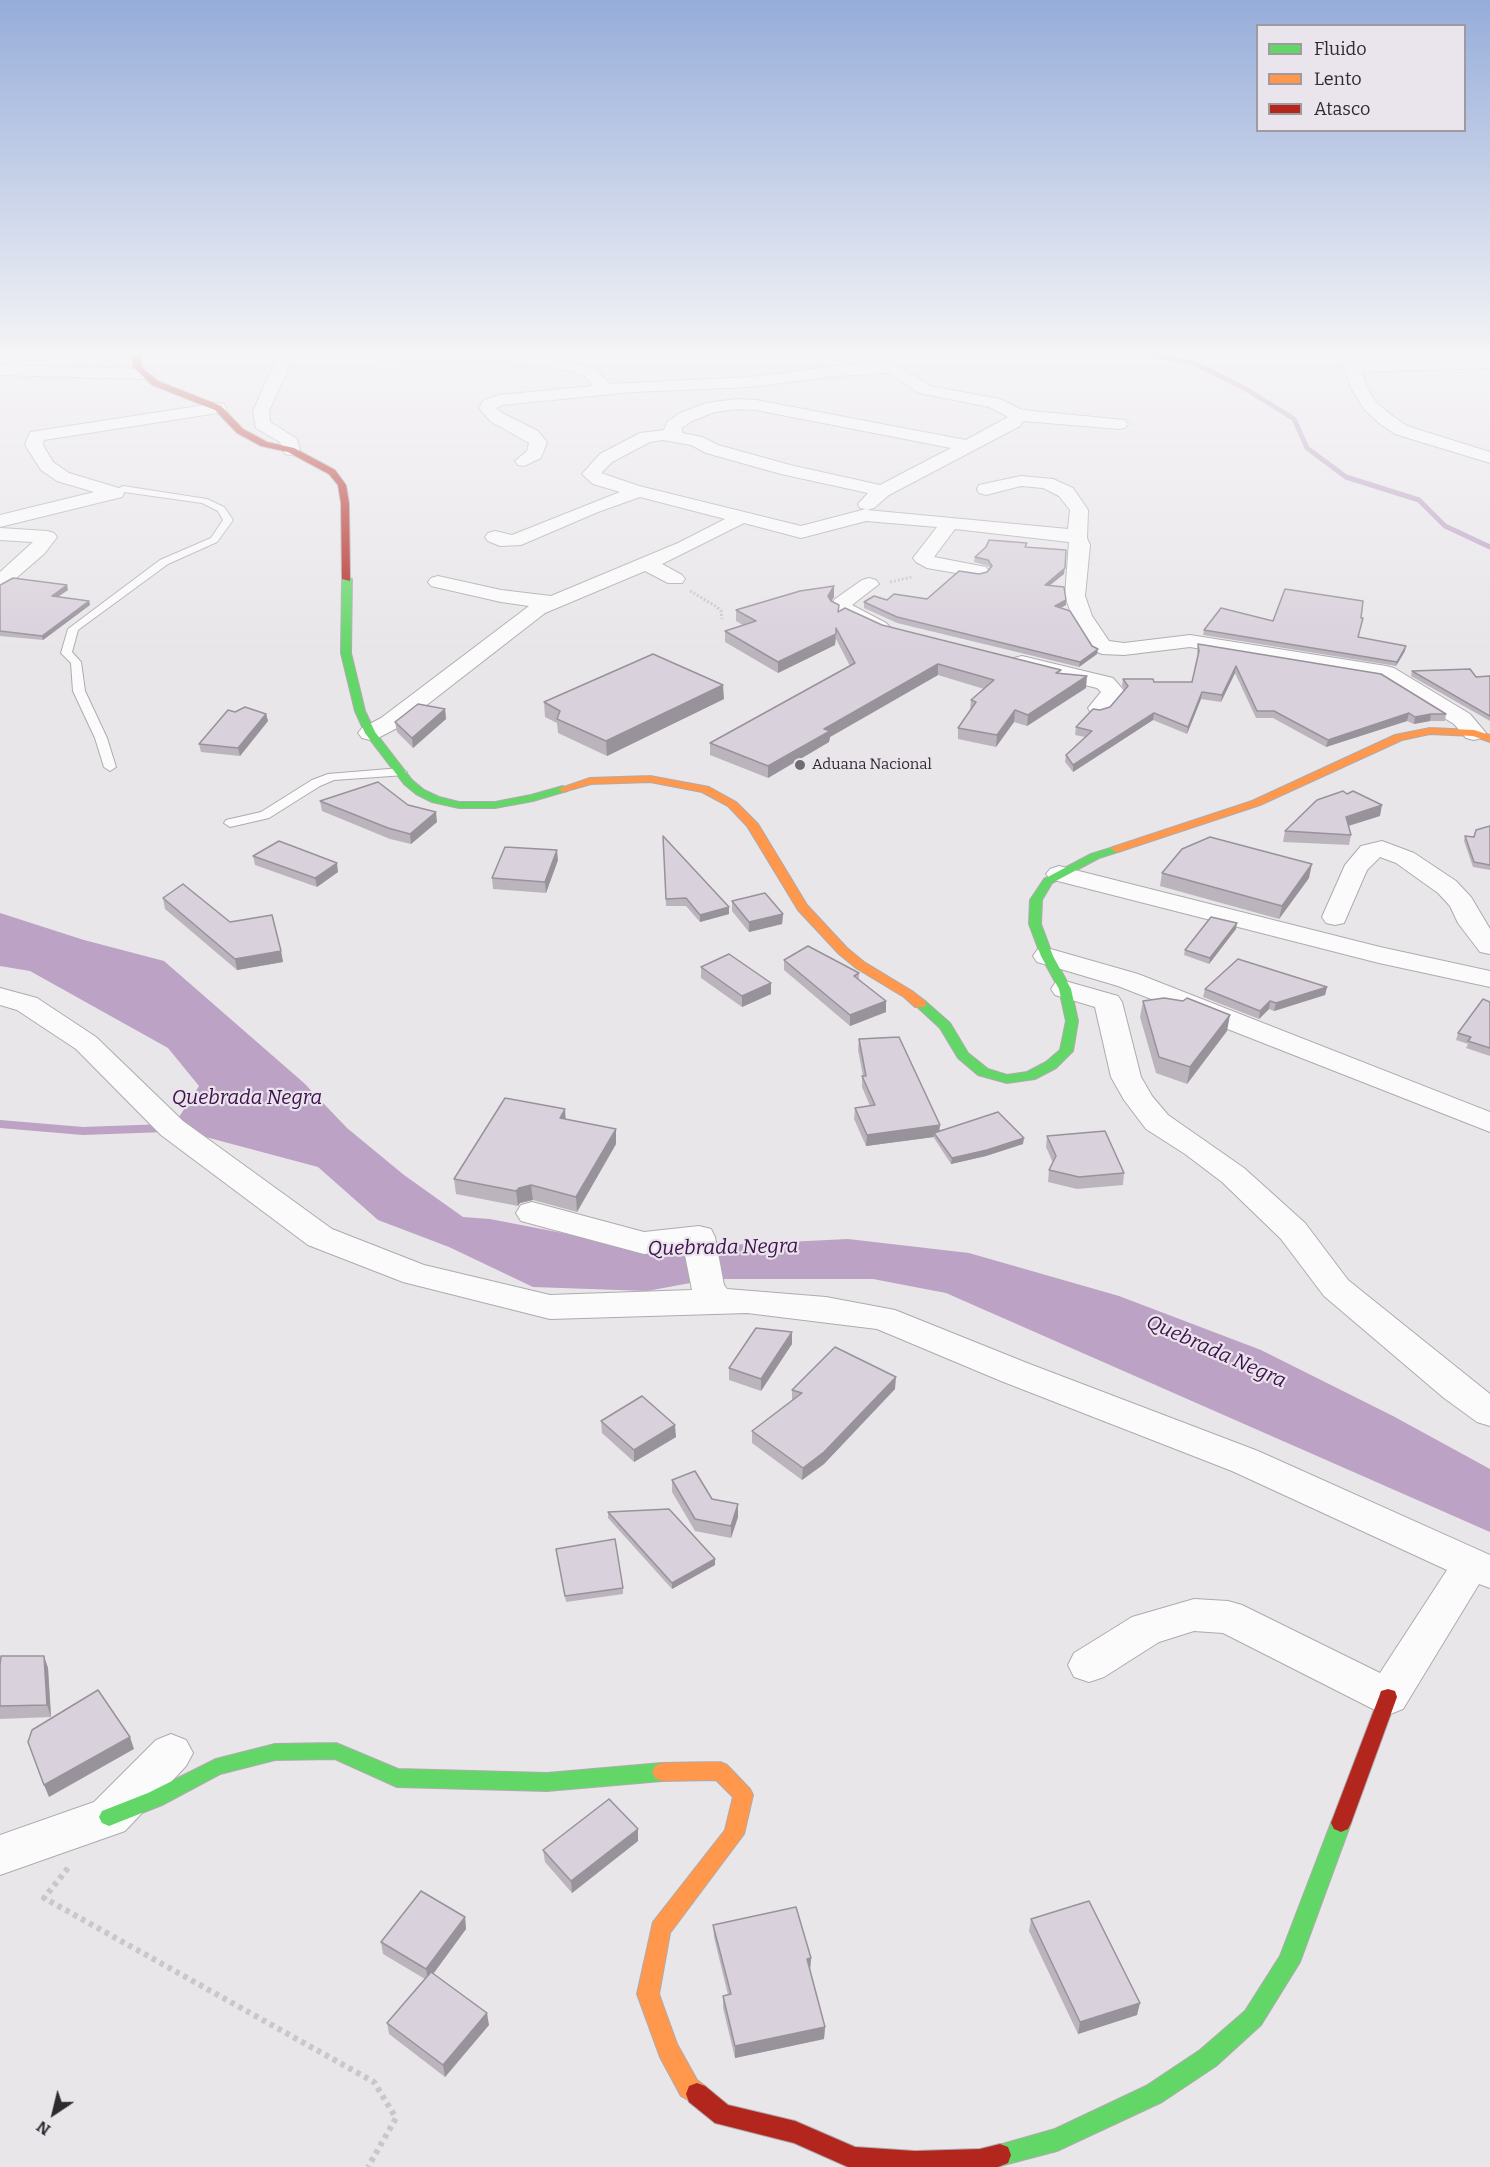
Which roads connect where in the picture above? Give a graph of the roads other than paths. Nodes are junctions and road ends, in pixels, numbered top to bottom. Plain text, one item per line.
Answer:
1 (38, 452) edge
2 (295, 452) edge
3 (534, 452) edge
4 (617, 452) edge
5 (723, 452) edge
6 (956, 452) edge
7 (1470, 452) edge
8 (1490, 458) edge
9 (524, 461) dead end
10 (986, 489) dead end
11 (882, 491) junction
12 (640, 492) junction
13 (115, 493) junction
14 (865, 515) junction
15 (744, 516) junction
16 (0, 521) edge
17 (950, 523) junction
18 (0, 534) edge
19 (495, 537) dead end
20 (1077, 538) junction
21 (645, 563) junction
22 (979, 570) dead end
23 (675, 579) road end
24 (0, 582) edge
25 (438, 582) dead end
26 (869, 584) dead end
27 (550, 602) junction
28 (897, 632) edge
29 (1110, 649) junction
30 (1000, 658) edge
31 (1073, 675) junction
32 (1099, 708) edge
33 (370, 733) junction
34 (1482, 736) edge
35 (110, 766) dead end
36 (401, 772) junction
37 (230, 823) dead end
38 (1059, 874) junction
39 (1335, 917) dead end
40 (1490, 946) edge
41 (1047, 956) junction
42 (1490, 979) edge
43 (1065, 988) junction
44 (0, 996) edge
45 (1490, 1123) edge
46 (532, 1213) dead end
47 (713, 1294) junction
48 (1490, 1413) edge
49 (1480, 1568) edge
50 (1089, 1665) dead end
51 (1388, 1697) junction
52 (171, 1753) dead end
53 (109, 1817) junction
54 (0, 1855) edge

1 - 13 street
2 - 33 main road
3 - 9 street
4 - 12 street
5 - 11 street
6 - 11 street
7 - 8 street
10 - 20 street
11 - 14 street
12 - 15 street
12 - 19 street
13 - 16 street
13 - 35 lane
14 - 15 street
14 - 17 street
15 - 21 street
17 - 20 street
17 - 22 street
18 - 24 street
20 - 29 street
21 - 23 street
21 - 27 street
25 - 27 street
26 - 28 street
27 - 33 street
29 - 31 street
29 - 34 street
30 - 31 street
31 - 32 street
33 - 36 main road
34 - 38 main road
36 - 37 lane
36 - 43 main road
38 - 41 main road
38 - 42 street
39 - 40 street
41 - 43 main road
41 - 45 street
43 - 48 street
44 - 47 street
46 - 47 street
47 - 49 street
49 - 51 street
50 - 51 street
51 - 53 main road
52 - 53 street
53 - 54 street

